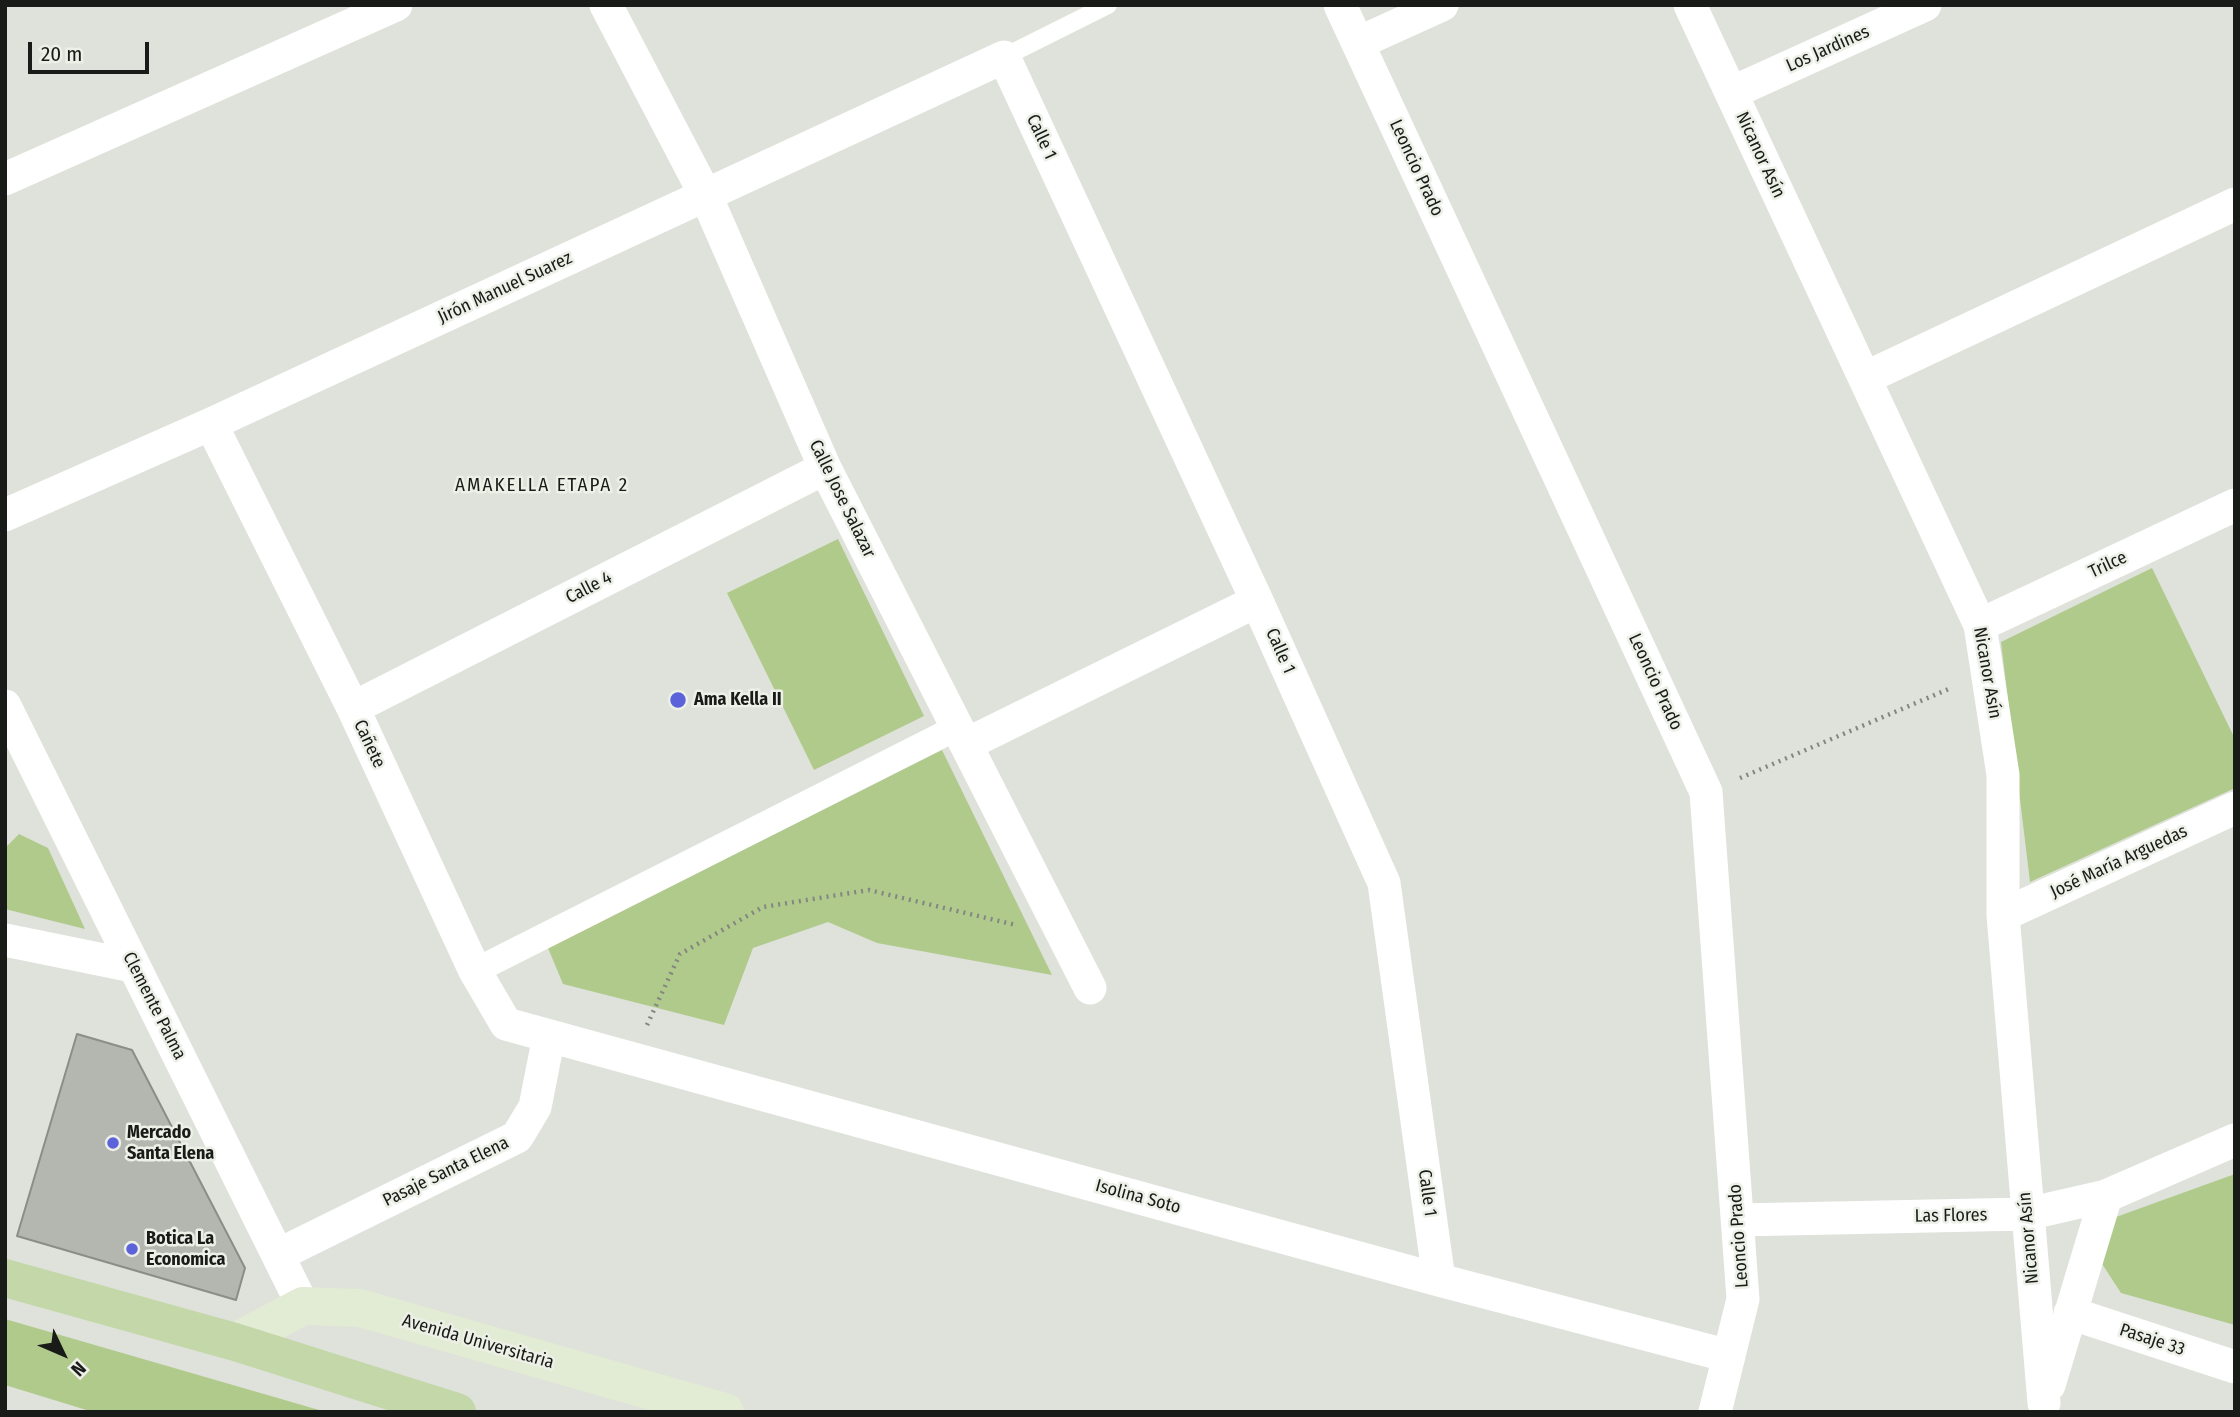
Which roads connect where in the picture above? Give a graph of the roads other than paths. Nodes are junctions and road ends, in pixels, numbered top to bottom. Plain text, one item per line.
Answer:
1 (396, 5) edge
2 (606, 5) edge
3 (1108, 5) edge
4 (1340, 5) edge
5 (1442, 5) edge
6 (1690, 5) edge
7 (1925, 5) edge
8 (1358, 43) junction
9 (1004, 57) junction
10 (1731, 93) junction
11 (5, 179) edge
12 (706, 196) junction
13 (2235, 204) edge
14 (1865, 378) junction
15 (211, 424) junction
16 (825, 468) junction
17 (2235, 505) edge
18 (5, 515) edge
19 (1257, 600) junction
20 (1980, 625) junction
21 (5, 706) edge
22 (353, 708) junction
23 (963, 736) junction
24 (2235, 808) edge
25 (2003, 915) junction
26 (5, 940) edge
27 (133, 966) junction
28 (475, 971) junction
29 (1090, 988) dead end
30 (548, 1036) junction
31 (2235, 1140) edge
32 (2106, 1196) junction
33 (2027, 1214) junction
34 (1738, 1220) junction
35 (278, 1255) junction
36 (5, 1278) edge
37 (1439, 1280) junction
38 (303, 1306) junction
39 (2070, 1313) junction
40 (235, 1342) junction
41 (1729, 1356) junction
42 (2235, 1367) edge
43 (2043, 1407) edge
44 (457, 1412) edge
45 (725, 1412) edge
46 (1715, 1412) edge

1 - 11 street
2 - 12 street, Calle Jose Salazar
3 - 9 lane
4 - 8 street, Leoncio Prado
5 - 8 street
6 - 10 street, Nicanor Asín
7 - 10 street, Los Jardines
8 - 34 street, Leoncio Prado
9 - 12 street, Jirón Manuel Suarez
9 - 19 street, Calle 1
10 - 14 street, Nicanor Asín
12 - 15 street, Jirón Manuel Suarez
12 - 16 street, Calle Jose Salazar
13 - 14 street
14 - 20 street, Nicanor Asín
15 - 18 street, Jirón Manuel Suarez
15 - 22 street, Cañete
16 - 22 street, Calle 4
16 - 23 street, Calle Jose Salazar
17 - 20 street, Trilce
19 - 23 street
19 - 37 street, Calle 1
20 - 25 street, Nicanor Asín
21 - 27 street, Clemente Palma
22 - 28 street, Cañete
23 - 28 street
23 - 29 street, Calle Jose Salazar
24 - 25 street, José María Arguedas
25 - 33 street, Nicanor Asín
26 - 27 street
27 - 35 street, Clemente Palma
28 - 30 street, Cañete
30 - 35 street, Pasaje Santa Elena
30 - 37 street, Isolina Soto
31 - 32 street, Las Flores
32 - 33 street, Las Flores
32 - 39 street, Nicanor Asín
33 - 34 street, Las Flores
33 - 43 street, Nicanor Asín
34 - 41 street, Leoncio Prado
35 - 38 street, Clemente Palma
36 - 40 main road
37 - 41 street, Isolina Soto
38 - 40 main road, Avenida Universitaria
38 - 45 main road, Avenida Universitaria
39 - 42 street, Pasaje 33
39 - 43 street, Nicanor Asín
40 - 44 main road
41 - 46 street, Leoncio Prado

